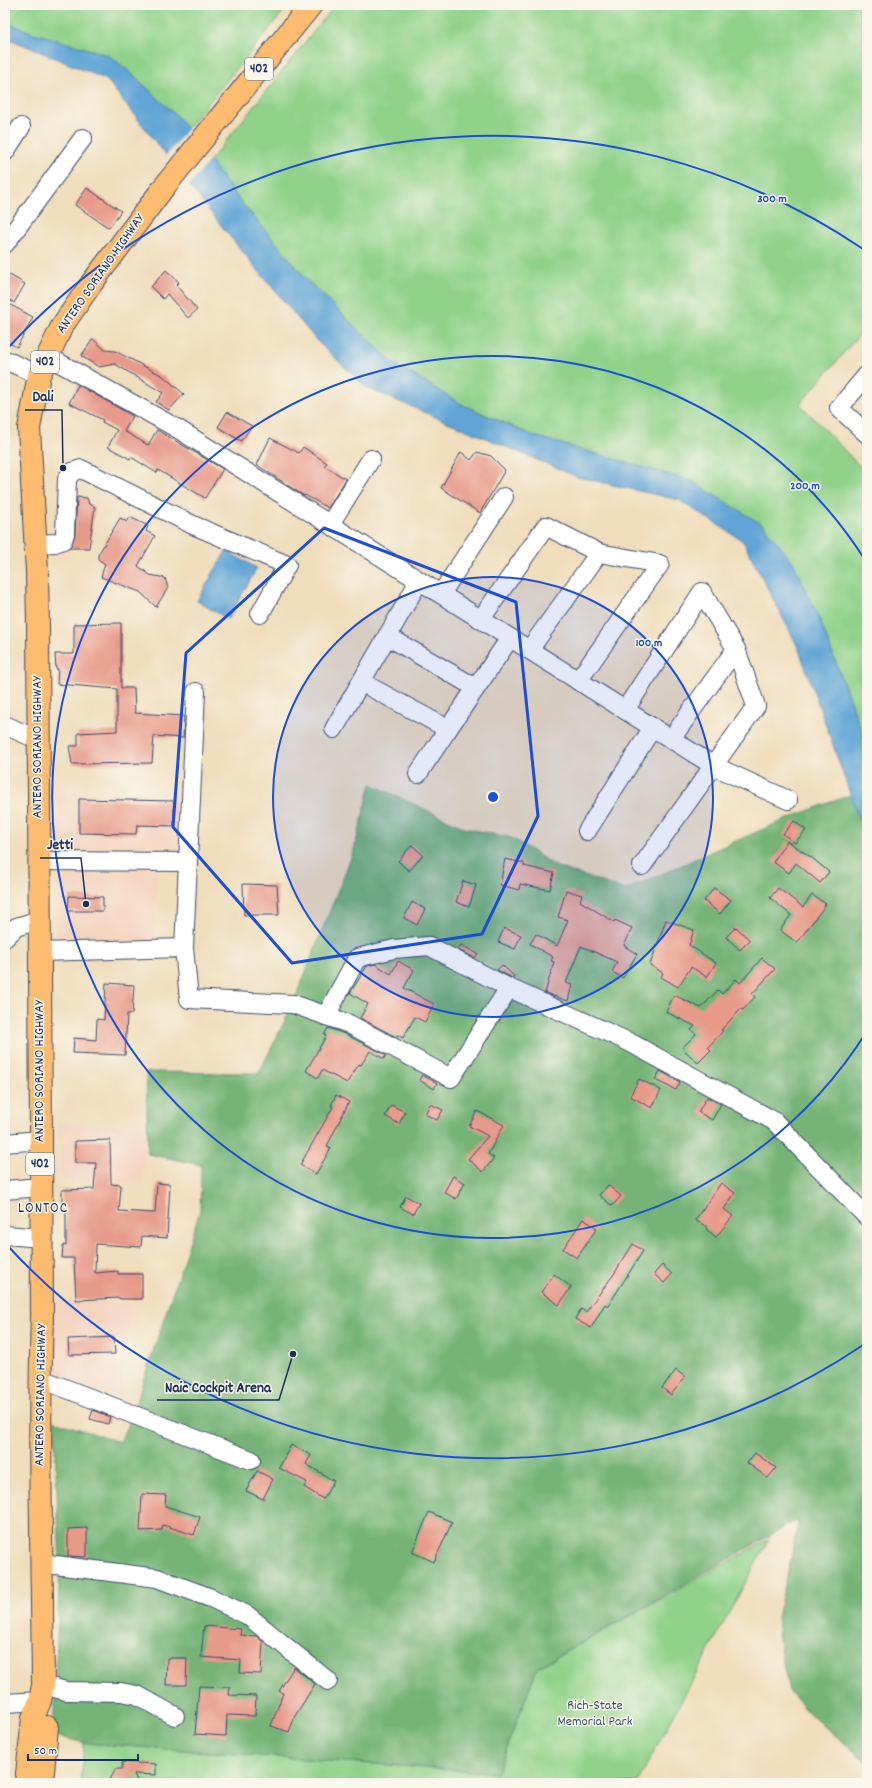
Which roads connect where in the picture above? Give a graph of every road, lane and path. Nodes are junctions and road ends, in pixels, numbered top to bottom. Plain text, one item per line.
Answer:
1 (311, 5) edge
2 (21, 127) dead end
3 (83, 138) dead end
4 (5, 152) edge
5 (5, 244) edge
6 (5, 360) edge
7 (43, 366) junction
8 (867, 375) edge
9 (867, 434) edge
10 (371, 459) dead end
11 (504, 497) dead end
12 (330, 524) junction
13 (35, 544) junction
14 (599, 553) junction
15 (419, 581) junction
16 (441, 594) junction
17 (260, 614) dead end
18 (481, 619) junction
19 (387, 636) junction
20 (510, 638) junction
21 (736, 649) junction
22 (529, 650) junction
23 (578, 681) junction
24 (361, 682) junction
25 (476, 688) junction
26 (196, 692) dead end
27 (625, 710) junction
28 (5, 725) edge
29 (652, 727) junction
30 (334, 729) dead end
31 (448, 729) junction
32 (671, 739) junction
33 (38, 740) junction
34 (714, 766) junction
35 (418, 774) dead end
36 (788, 800) dead end
37 (586, 831) dead end
38 (38, 862) junction
39 (188, 862) junction
40 (642, 866) dead end
41 (39, 920) junction
42 (5, 938) edge
43 (184, 948) junction
44 (39, 952) junction
45 (509, 988) junction
46 (326, 1016) junction
47 (40, 1140) junction
48 (5, 1143) edge
49 (40, 1187) junction
50 (5, 1190) edge
51 (867, 1218) edge
52 (5, 1235) edge
53 (41, 1238) junction
54 (41, 1379) junction
55 (251, 1460) dead end
56 (40, 1563) junction
57 (328, 1681) dead end
58 (42, 1693) junction
59 (5, 1703) edge
60 (175, 1716) dead end
61 (26, 1783) edge
62 (42, 1783) edge

1 - 7 main road, ANTERO SORIANO HIGHWAY / 402
2 - 4 street
3 - 5 street
6 - 7 street
7 - 12 street
7 - 13 main road, ANTERO SORIANO HIGHWAY / 402
8 - 9 street
10 - 12 street
11 - 16 street
12 - 15 street
13 - 17 street
13 - 33 main road, ANTERO SORIANO HIGHWAY / 402
14 - 18 street
14 - 22 street
14 - 23 street
15 - 16 street
15 - 19 street
16 - 18 street
18 - 20 street
19 - 24 street
19 - 25 street
20 - 22 street
20 - 25 street
21 - 27 street
21 - 32 street
21 - 34 street
22 - 23 street
23 - 27 street
24 - 30 street
24 - 31 street
25 - 31 street
26 - 39 street
27 - 29 street
28 - 33 street
29 - 32 street
29 - 37 street
31 - 35 street
32 - 34 street
33 - 38 main road, ANTERO SORIANO HIGHWAY / 402
34 - 36 street
34 - 40 street
38 - 39 street
38 - 41 main road, ANTERO SORIANO HIGHWAY / 402
39 - 43 street
41 - 42 street
41 - 44 main road, ANTERO SORIANO HIGHWAY / 402
43 - 44 street
43 - 46 street
44 - 47 main road, ANTERO SORIANO HIGHWAY / 402
45 - 46 street
45 - 46 street
45 - 51 street
47 - 48 street
47 - 49 main road, ANTERO SORIANO HIGHWAY / 402
49 - 50 street
49 - 53 main road, ANTERO SORIANO HIGHWAY / 402
52 - 53 street
53 - 54 main road, ANTERO SORIANO HIGHWAY / 402
54 - 55 street
54 - 56 main road, ANTERO SORIANO HIGHWAY / 402
56 - 57 street
56 - 58 main road, ANTERO SORIANO HIGHWAY / 402
58 - 59 street
58 - 60 street
58 - 61 main road, ANTERO SORIANO HIGHWAY / 402
58 - 62 main road, ANTERO SORIANO HIGHWAY / 402

